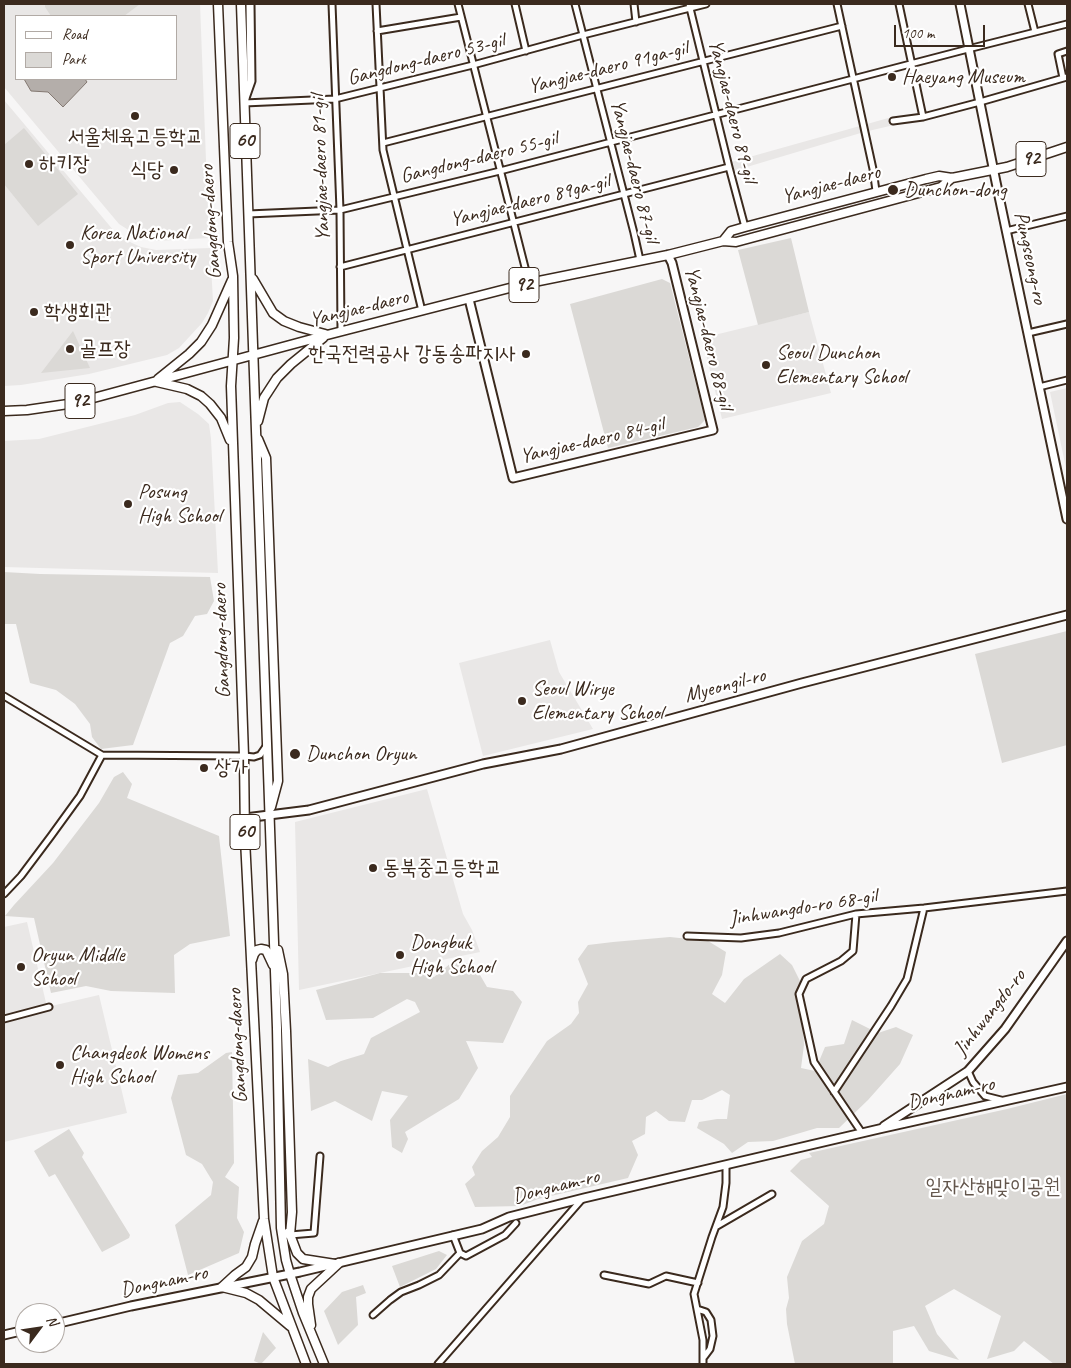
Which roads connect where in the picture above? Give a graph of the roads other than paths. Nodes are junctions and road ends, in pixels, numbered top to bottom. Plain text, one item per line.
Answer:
1 (218, 4) edge
2 (241, 4) edge
3 (250, 4) edge
4 (332, 4) edge
5 (376, 4) edge
6 (458, 4) edge
7 (515, 4) edge
8 (575, 4) edge
9 (634, 4) edge
10 (706, 4) edge
11 (837, 4) edge
12 (898, 4) edge
13 (960, 4) edge
14 (1036, 4) edge
15 (1028, 5) edge
16 (689, 6) edge
17 (461, 17) junction
18 (636, 22) junction
19 (1067, 24) edge
20 (842, 26) junction
21 (377, 30) junction
22 (1035, 32) junction
23 (583, 35) junction
24 (968, 49) junction
25 (526, 51) junction
26 (1067, 51) edge
27 (702, 61) junction
28 (911, 64) junction
29 (473, 65) junction
30 (1065, 77) edge
31 (853, 79) junction
32 (379, 88) junction
33 (596, 88) junction
34 (335, 99) junction
35 (980, 102) junction
36 (244, 103) junction
37 (716, 114) junction
38 (486, 116) junction
39 (923, 117) junction
40 (893, 121) dead end
41 (610, 141) junction
42 (382, 143) junction
43 (1067, 147) edge
44 (729, 167) junction
45 (993, 169) junction
46 (500, 170) junction
47 (952, 178) junction
48 (876, 191) junction
49 (624, 194) junction
50 (394, 197) junction
51 (340, 210) junction
52 (248, 214) junction
53 (1067, 216) edge
54 (513, 222) junction
55 (745, 227) junction
56 (1006, 231) junction
57 (723, 241) junction
58 (406, 250) junction
59 (668, 254) junction
60 (640, 260) junction
61 (340, 267) junction
62 (233, 276) junction
63 (252, 277) junction
64 (529, 283) junction
65 (469, 299) junction
66 (422, 311) junction
67 (1067, 324) edge
68 (341, 331) junction
69 (1028, 333) junction
70 (327, 335) junction
71 (253, 355) junction
72 (232, 361) junction
73 (1067, 380) edge
74 (155, 381) junction
75 (1039, 387) junction
76 (4, 411) edge
77 (713, 430) joint
78 (256, 433) junction
79 (232, 445) junction
80 (1064, 492) edge
81 (1067, 519) edge
82 (1067, 615) edge
83 (4, 696) edge
84 (267, 745) junction
85 (102, 755) junction
86 (244, 756) junction
87 (269, 816) junction
88 (245, 818) junction
89 (1067, 891) edge
90 (4, 894) edge
91 (924, 908) junction
92 (856, 914) junction
93 (274, 930) junction
94 (687, 936) dead end
95 (1067, 941) edge
96 (251, 963) junction
97 (275, 971) junction
98 (49, 1007) dead end
99 (4, 1019) edge
100 (968, 1071) junction
101 (1067, 1087) edge
102 (834, 1092) junction
103 (1004, 1100) junction
104 (880, 1129) junction
105 (862, 1133) junction
106 (320, 1156) dead end
107 (726, 1165) junction
108 (772, 1194) dead end
109 (280, 1195) junction
110 (584, 1198) junction
111 (264, 1219) junction
112 (516, 1223) dead end
113 (716, 1226) junction
114 (290, 1235) junction
115 (453, 1235) junction
116 (460, 1253) junction
117 (337, 1263) junction
118 (290, 1274) junction
119 (604, 1275) dead end
120 (273, 1277) junction
121 (698, 1283) junction
122 (222, 1287) junction
123 (697, 1309) junction
124 (373, 1315) dead end
125 (65, 1322) edge
126 (291, 1327) junction
127 (312, 1335) junction
128 (703, 1358) junction
129 (306, 1364) edge
130 (324, 1364) edge
131 (438, 1364) edge
132 (703, 1364) edge

1 - 62 main road, Gangdong-daero / 60
2 - 36 main road, Gangdong-daero / 60
3 - 36 main road
4 - 34 street, Yangjae-daero 81-gil
5 - 21 street
6 - 17 street
7 - 25 street, Gangdong-daero 53-gil
8 - 23 street, Yangjae-daero 87-gil
9 - 18 street
10 - 16 street, Gangdong-daero 53-gil
11 - 20 street
12 - 28 street
13 - 24 main road, Pungseong-ro
14 - 15 street
15 - 22 street
16 - 18 street, Gangdong-daero 53-gil
16 - 27 street, Yangjae-daero 89-gil
17 - 21 street
17 - 29 street
18 - 23 street, Gangdong-daero 53-gil
19 - 22 street, Gangdong-daero 55-gil
20 - 27 street, Yangjae-daero 91ga-gil
20 - 31 street
21 - 32 street
22 - 24 street, Gangdong-daero 55-gil
23 - 25 street, Gangdong-daero 53-gil
23 - 33 street, Yangjae-daero 87-gil
24 - 28 street, Gangdong-daero 55-gil
24 - 35 main road, Pungseong-ro
25 - 29 street, Gangdong-daero 53-gil
26 - 30 street
27 - 33 street, Yangjae-daero 91ga-gil
27 - 37 street, Yangjae-daero 89-gil
28 - 31 street, Gangdong-daero 55-gil
28 - 39 street
29 - 32 street, Gangdong-daero 53-gil
29 - 38 street
30 - 35 street
31 - 37 street, Gangdong-daero 55-gil
31 - 48 street
32 - 34 street, Gangdong-daero 53-gil
32 - 42 street
33 - 38 street, Yangjae-daero 91ga-gil
33 - 41 street, Yangjae-daero 87-gil
34 - 36 street, Gangdong-daero 53-gil
34 - 51 street, Yangjae-daero 81-gil
35 - 39 street
35 - 45 main road, Pungseong-ro
36 - 52 main road, Gangdong-daero / 60
37 - 41 street, Gangdong-daero 55-gil
37 - 44 street, Yangjae-daero 89-gil
38 - 42 street, Yangjae-daero 91ga-gil
38 - 46 street
39 - 40 street
41 - 46 street, Gangdong-daero 55-gil
41 - 49 street, Yangjae-daero 87-gil
42 - 50 street
43 - 45 main road, Yangjae-daero / 92
44 - 49 street, Yangjae-daero 89ga-gil
44 - 55 street, Yangjae-daero 89-gil
45 - 47 main road, Yangjae-daero / 92
45 - 56 main road, Pungseong-ro
46 - 50 street, Gangdong-daero 55-gil
46 - 54 street
47 - 48 main road, Yangjae-daero / 92
47 - 57 main road, Yangjae-daero / 92
48 - 55 main road, Yangjae-daero / 92
49 - 54 street, Yangjae-daero 89ga-gil
49 - 60 street, Yangjae-daero 87-gil
50 - 51 street, Gangdong-daero 55-gil
50 - 58 street
51 - 52 street, Gangdong-daero 55-gil
51 - 61 street, Yangjae-daero 81-gil
52 - 63 main road, Gangdong-daero / 60
53 - 56 street
54 - 58 street, Yangjae-daero 89ga-gil
54 - 64 street
55 - 57 main road, Yangjae-daero / 92
56 - 69 main road, Pungseong-ro
57 - 59 main road, Yangjae-daero / 92
58 - 61 street, Yangjae-daero 89ga-gil
58 - 66 street
59 - 60 main road, Yangjae-daero / 92
59 - 77 main road, Yangjae-daero 88-gil
60 - 64 main road, Yangjae-daero / 92
61 - 68 street, Yangjae-daero 81-gil
62 - 72 main road, Gangdong-daero / 60
62 - 74 main road
63 - 70 main road
63 - 71 main road, Gangdong-daero / 60
64 - 65 main road, Yangjae-daero / 92
65 - 66 main road, Yangjae-daero / 92
65 - 77 main road, Yangjae-daero 84-gil
66 - 68 main road, Yangjae-daero / 92
67 - 69 street
68 - 70 main road, Yangjae-daero / 92
69 - 75 main road, Pungseong-ro
70 - 71 main road, Yangjae-daero / 92
70 - 78 main road
71 - 72 main road, Yangjae-daero / 92
71 - 78 main road, Gangdong-daero / 60
72 - 74 main road, Yangjae-daero / 92
72 - 79 main road, Gangdong-daero / 60
73 - 75 street
74 - 76 main road, Yangjae-daero / 92
74 - 79 main road
75 - 80 main road, Pungseong-ro
78 - 84 main road, Gangdong-daero / 60
78 - 87 main road
79 - 86 main road, Gangdong-daero / 60
80 - 81 main road, Pungseong-ro
82 - 87 main road, Myeongil-ro
83 - 85 street
84 - 86 street
84 - 87 main road, Gangdong-daero / 60
85 - 86 street
85 - 90 street
86 - 88 main road, Gangdong-daero / 60
87 - 88 main road, Myeongil-ro
87 - 93 main road, Gangdong-daero / 60
88 - 96 main road, Gangdong-daero / 60
89 - 91 street, Jinhwangdo-ro 68-gil
91 - 92 street, Jinhwangdo-ro 68-gil
91 - 102 street
92 - 94 street, Jinhwangdo-ro 68-gil
92 - 102 street
93 - 97 main road, Gangdong-daero / 60
93 - 114 main road
95 - 100 main road, Jinhwangdo-ro
96 - 97 main road
96 - 111 main road, Gangdong-daero / 60
97 - 109 main road, Gangdong-daero / 60
98 - 99 street
100 - 103 street
100 - 104 main road, Jinhwangdo-ro
101 - 103 main road, Dongnam-ro
102 - 105 street
103 - 104 main road, Dongnam-ro
104 - 105 main road, Dongnam-ro
105 - 107 main road, Dongnam-ro
106 - 114 street
107 - 110 main road, Dongnam-ro
107 - 113 street
108 - 113 street
109 - 114 main road
109 - 118 main road, Gangdong-daero / 60
110 - 115 main road, Dongnam-ro
110 - 131 street
111 - 120 main road, Gangdong-daero / 60
111 - 122 main road
112 - 116 street
113 - 121 street
114 - 117 main road
115 - 116 street
115 - 117 main road, Dongnam-ro
116 - 124 street
117 - 118 main road, Dongnam-ro
117 - 127 main road
118 - 120 main road, Dongnam-ro
118 - 127 main road, Gangdong-daero
119 - 121 street
120 - 122 main road, Dongnam-ro
120 - 126 main road, Gangdong-daero
121 - 123 street
122 - 125 main road, Dongnam-ro
122 - 126 main road
123 - 128 street
123 - 128 street
126 - 129 main road, Gangdong-daero
127 - 130 main road
128 - 132 street

